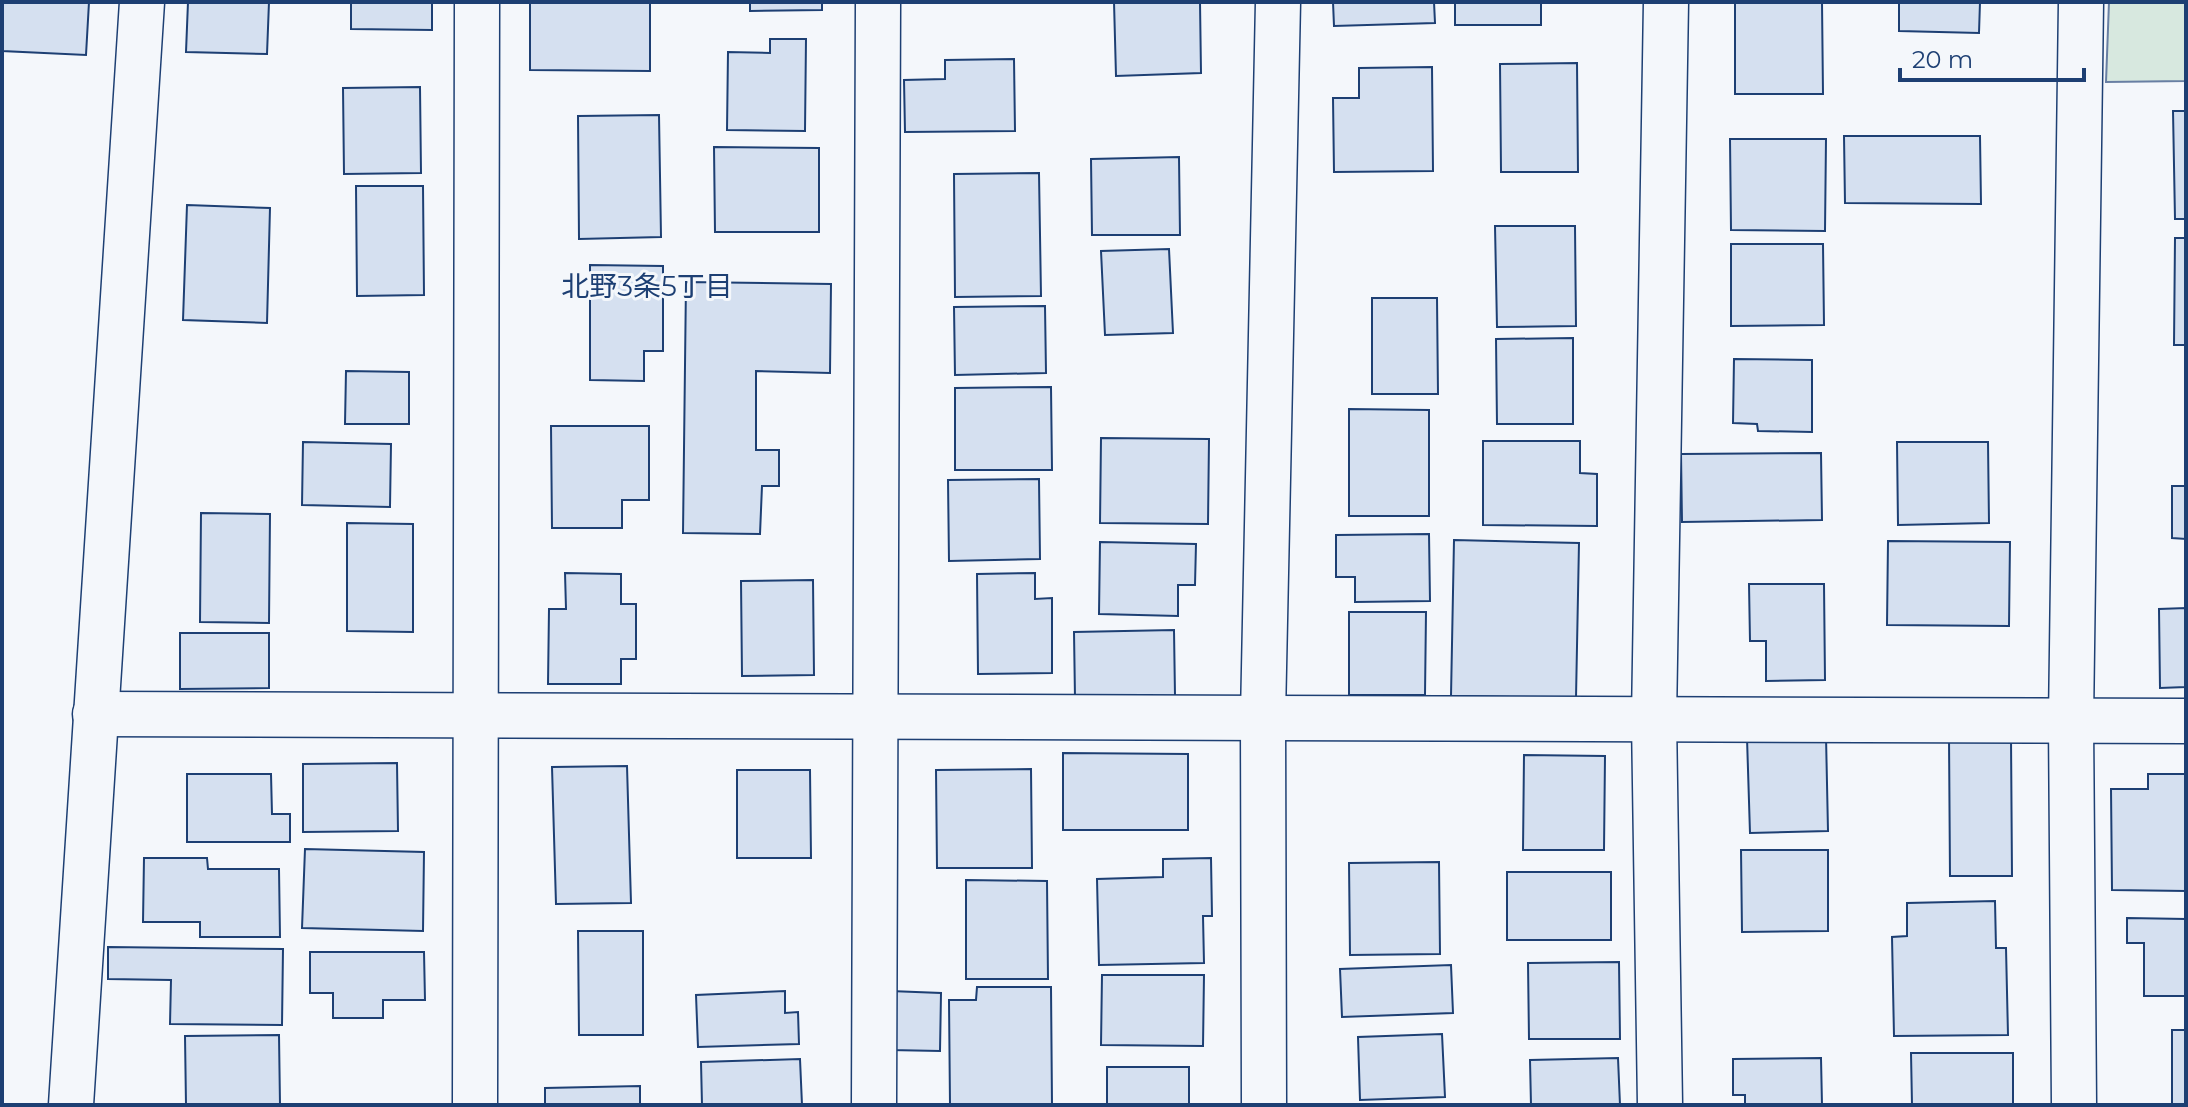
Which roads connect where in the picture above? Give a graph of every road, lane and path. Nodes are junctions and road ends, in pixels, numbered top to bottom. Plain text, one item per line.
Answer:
1 (142, 2) edge
2 (477, 2) edge
3 (878, 2) edge
4 (1278, 2) edge
5 (1666, 2) edge
6 (2081, 2) edge
7 (95, 714) junction
8 (1263, 716) junction
9 (476, 717) junction
10 (875, 719) junction
11 (1654, 719) junction
12 (2071, 721) junction
13 (2186, 721) edge
14 (71, 1105) edge
15 (475, 1105) edge
16 (874, 1105) edge
17 (1264, 1105) edge
18 (1660, 1105) edge
19 (2074, 1105) edge

1 - 7 street
2 - 9 street
3 - 10 street
4 - 8 street
5 - 11 street
6 - 12 street
7 - 9 street
7 - 14 street
8 - 10 street
8 - 11 street
8 - 17 street
9 - 10 street
9 - 15 street
10 - 16 street
11 - 12 street
11 - 18 street
12 - 13 street
12 - 19 street

